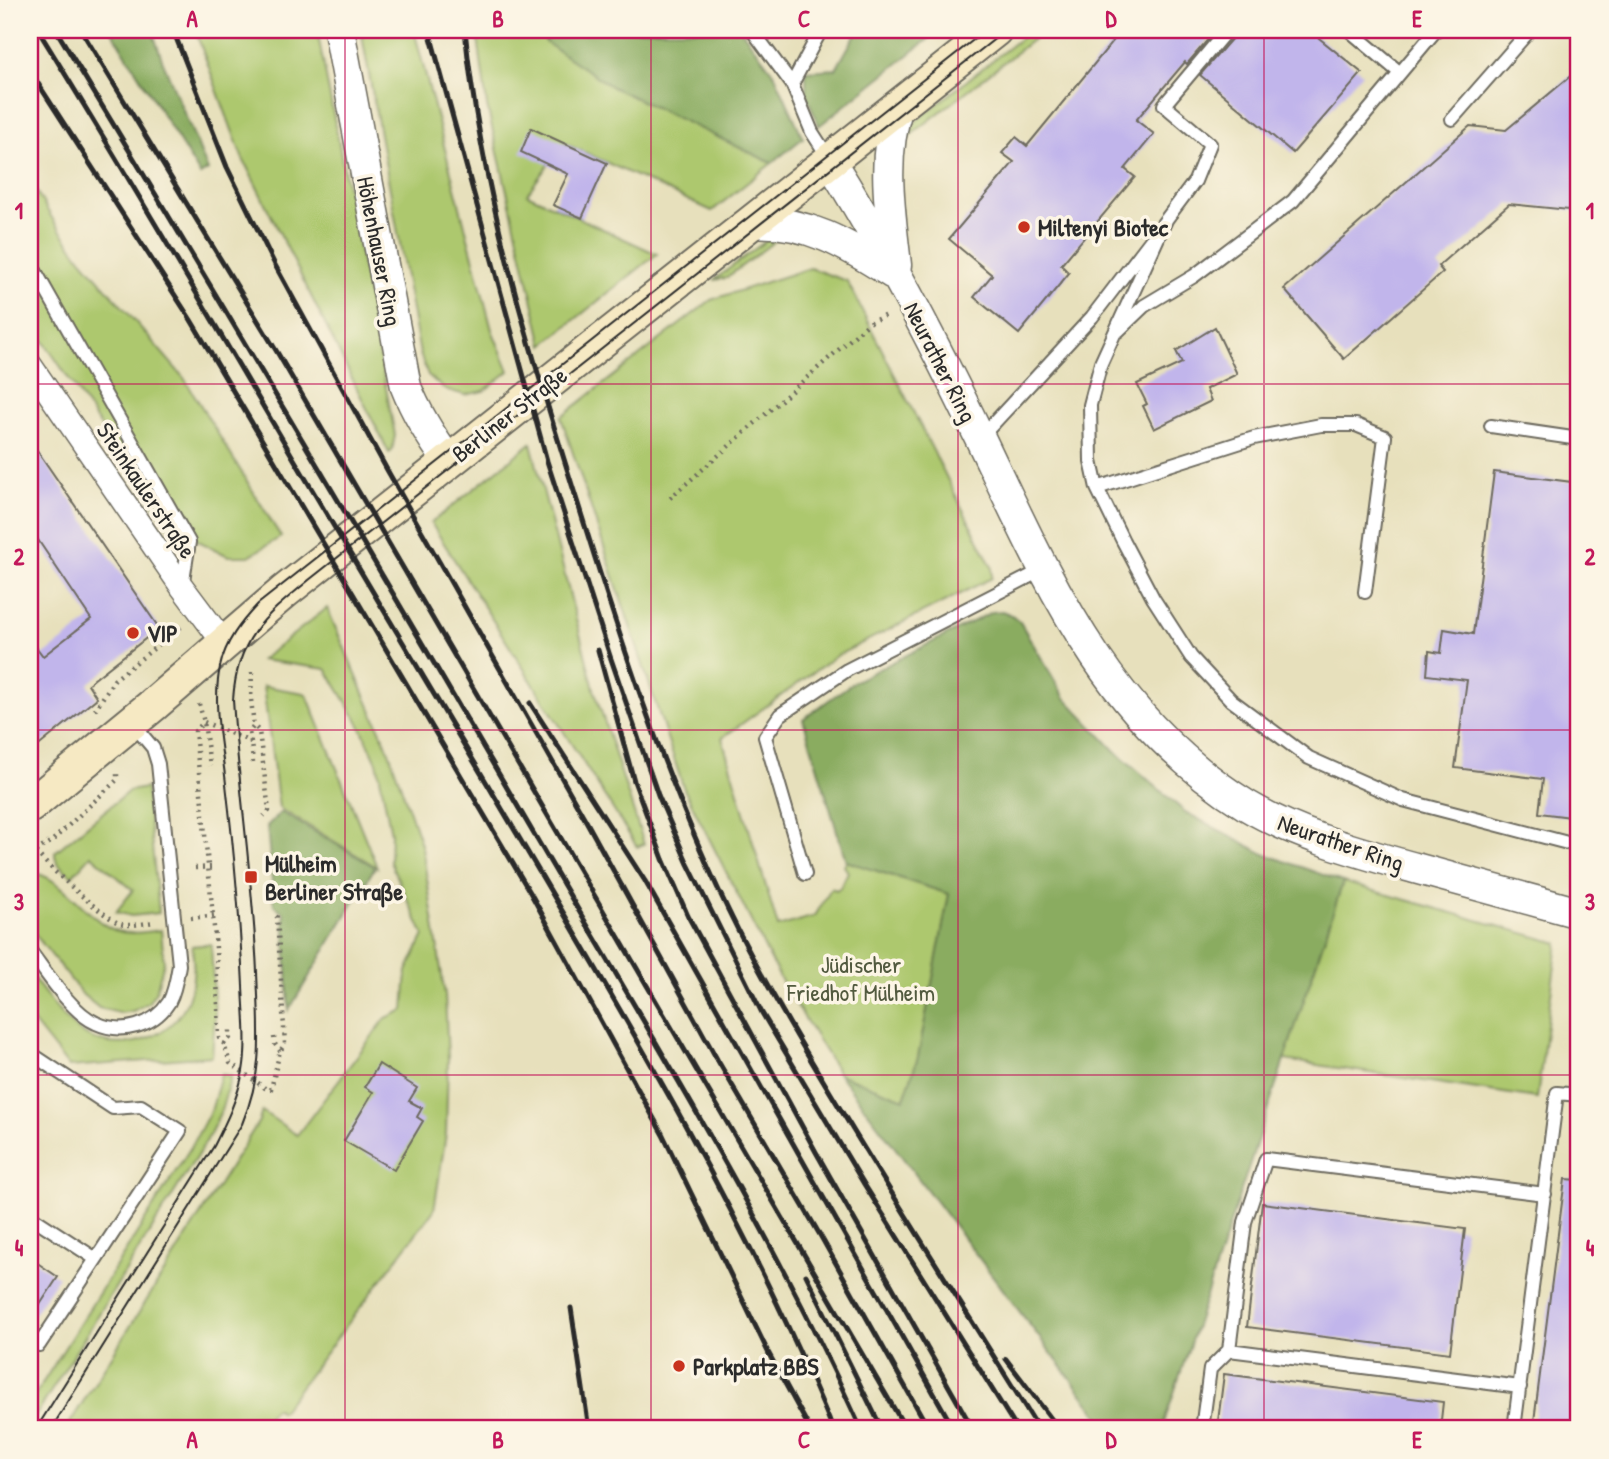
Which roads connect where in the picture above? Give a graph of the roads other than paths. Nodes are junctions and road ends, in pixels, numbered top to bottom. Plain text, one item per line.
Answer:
1 (339, 30) edge
2 (752, 30) edge
3 (821, 30) edge
4 (995, 30) edge
5 (1227, 30) edge
6 (1349, 30) edge
7 (1436, 30) edge
8 (1531, 30) edge
9 (1399, 72) junction
10 (792, 84) junction
11 (898, 106) junction
12 (1452, 119) dead end
13 (830, 161) junction
14 (1166, 220) junction
15 (750, 223) junction
16 (30, 262) edge
17 (897, 276) junction
18 (1113, 336) junction
19 (30, 365) edge
20 (1491, 426) dead end
21 (980, 438) junction
22 (1579, 439) edge
23 (449, 462) junction
24 (1097, 488) junction
25 (1045, 568) junction
26 (182, 587) junction
27 (1364, 592) dead end
28 (224, 643) junction
29 (132, 723) junction
30 (38, 819) edge
31 (1579, 846) edge
32 (805, 874) dead end
33 (1579, 913) edge
34 (30, 951) edge
35 (30, 1053) edge
36 (1579, 1095) edge
37 (1545, 1194) junction
38 (30, 1216) edge
39 (96, 1259) junction
40 (39, 1345) dead end
41 (1229, 1350) junction
42 (1520, 1387) junction
43 (1202, 1429) edge
44 (1514, 1429) edge

1 - 23 street, Höhenhauser Ring
2 - 10 lane
3 - 10 lane
4 - 11 main road, Berliner Straße
5 - 14 lane
6 - 9 lane
7 - 9 lane
8 - 12 lane
9 - 18 lane
10 - 13 lane
11 - 13 main road, Berliner Straße
11 - 17 street
13 - 15 main road, Berliner Straße
13 - 17 street, Neurather Ring
14 - 18 lane
14 - 21 lane
15 - 17 street
15 - 23 main road, Berliner Straße
16 - 26 lane
17 - 21 street, Neurather Ring
18 - 24 lane
19 - 26 street, Steinkaulerstraße
20 - 22 lane
21 - 25 street, Neurather Ring
23 - 28 main road, Berliner Straße
24 - 27 lane
24 - 31 lane
25 - 32 lane
25 - 33 street, Neurather Ring
26 - 28 street, Steinkaulerstraße
28 - 29 main road, Berliner Straße
29 - 30 main road, Berliner Straße
29 - 34 lane
35 - 39 lane
36 - 37 lane
37 - 41 lane
37 - 42 lane
38 - 39 lane
39 - 40 lane
41 - 42 lane
41 - 43 lane
42 - 44 lane

